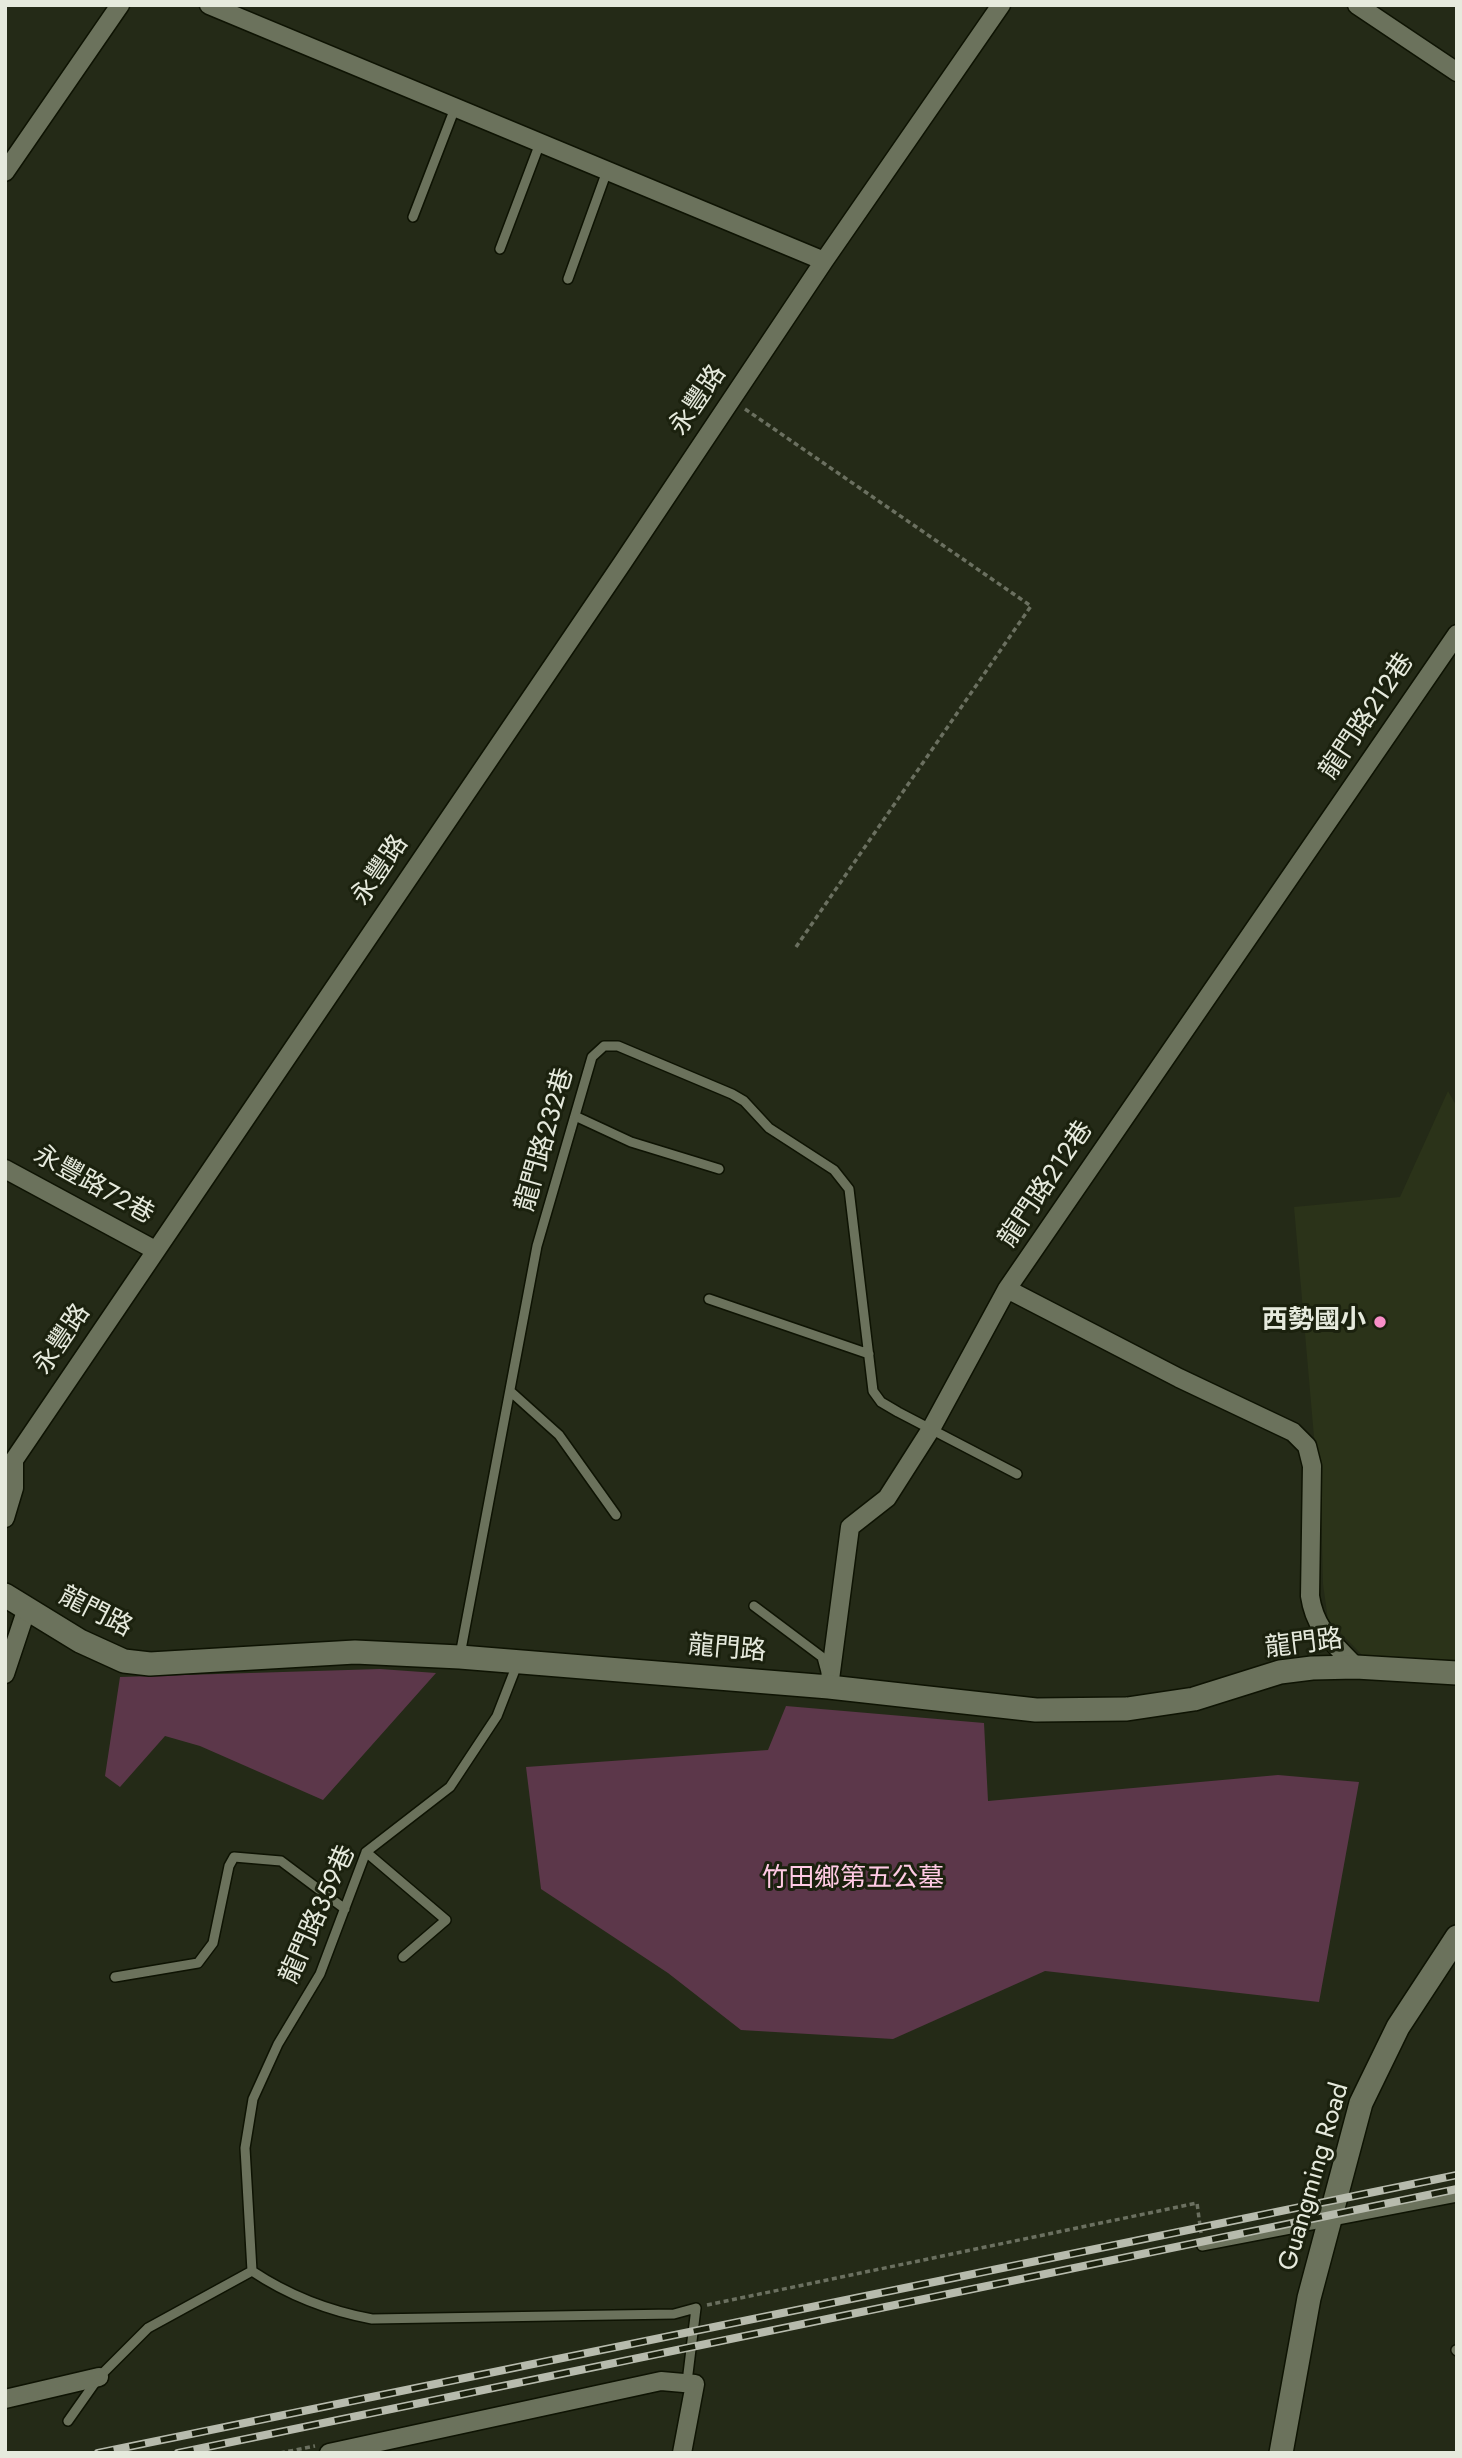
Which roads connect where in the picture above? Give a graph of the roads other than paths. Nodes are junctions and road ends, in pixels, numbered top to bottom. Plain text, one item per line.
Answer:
1 (120, 5) edge
2 (209, 5) edge
3 (1001, 5) edge
4 (1357, 5) edge
5 (1457, 72) edge
6 (455, 108) junction
7 (540, 143) junction
8 (607, 171) junction
9 (5, 172) edge
10 (413, 217) dead end
11 (500, 249) dead end
12 (824, 261) junction
13 (568, 279) dead end
14 (1457, 634) edge
15 (575, 1116) junction
16 (5, 1168) edge
17 (719, 1169) dead end
18 (155, 1250) junction
19 (1007, 1289) junction
20 (709, 1299) dead end
21 (869, 1354) junction
22 (510, 1391) junction
23 (931, 1429) junction
24 (1017, 1474) dead end
25 (616, 1515) dead end
26 (5, 1518) edge
27 (5, 1595) edge
28 (754, 1606) dead end
29 (27, 1608) junction
30 (460, 1657) junction
31 (519, 1661) junction
32 (1356, 1667) junction
33 (5, 1674) edge
34 (1457, 1674) edge
35 (830, 1687) junction
36 (366, 1852) junction
37 (345, 1909) junction
38 (1457, 1937) edge
39 (403, 1957) dead end
40 (115, 1977) dead end
41 (1457, 2197) edge
42 (1329, 2221) junction
43 (1202, 2246) road end
44 (252, 2271) junction
45 (99, 2377) junction
46 (687, 2382) junction
47 (5, 2399) edge
48 (68, 2421) dead end
49 (325, 2448) edge
50 (682, 2453) edge
51 (1281, 2453) edge

1 - 9 street
2 - 6 street
3 - 12 street, 永豐路
4 - 5 street
6 - 7 street
6 - 10 lane
7 - 8 street
7 - 11 lane
8 - 12 street
8 - 13 lane
12 - 18 street, 永豐路
14 - 19 street, 龍門路212巷
15 - 17 lane
15 - 21 lane, 龍門路232巷
15 - 22 lane, 龍門路232巷
16 - 18 street, 永豐路72巷
18 - 26 street, 永豐路
19 - 23 street
19 - 32 street, 龍門路212巷
20 - 21 lane
21 - 23 lane, 龍門路232巷
22 - 25 lane
22 - 30 lane, 龍門路232巷
23 - 24 lane, 龍門路232巷
23 - 35 street
27 - 29 street, 龍門路
28 - 35 lane
29 - 30 street, 龍門路
29 - 33 street
30 - 31 street, 龍門路
31 - 35 street, 龍門路
31 - 36 lane, 龍門路359巷
32 - 34 street, 龍門路
32 - 35 street, 龍門路
36 - 37 lane, 龍門路359巷
36 - 39 lane
37 - 40 lane
37 - 44 lane, 龍門路359巷
38 - 42 street, Guangming Road
41 - 42 lane
42 - 43 lane
42 - 51 street, Guangming Road
44 - 45 lane
44 - 46 lane
45 - 47 street
45 - 48 lane
46 - 49 street
46 - 50 street

